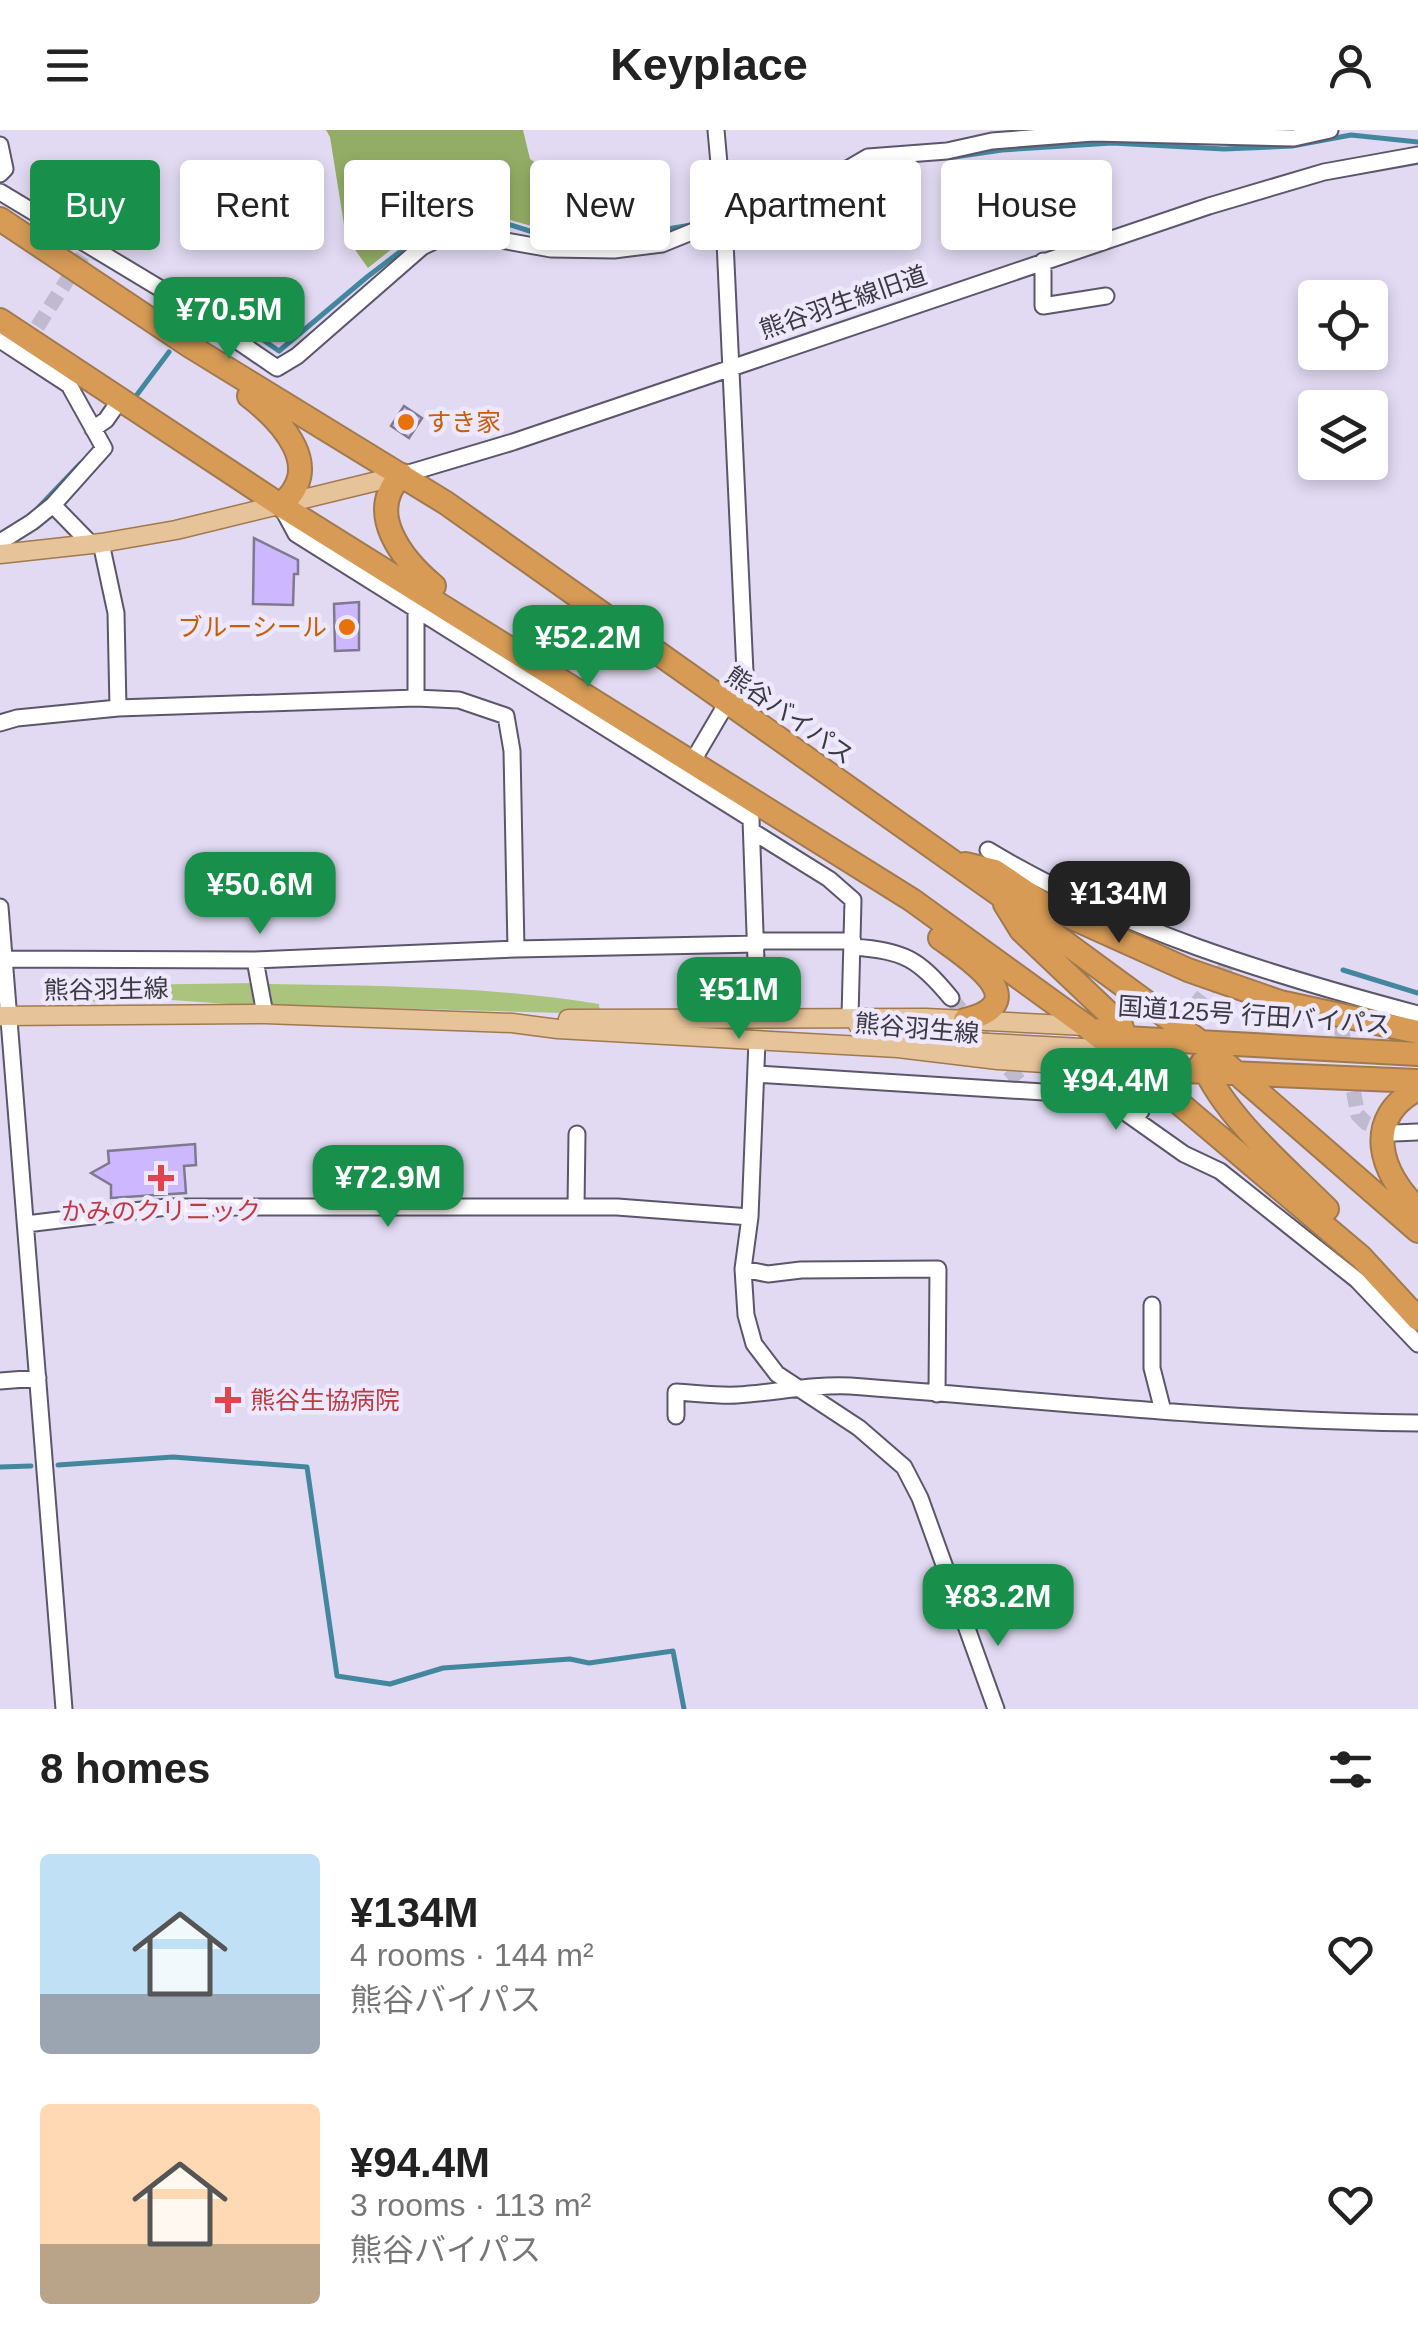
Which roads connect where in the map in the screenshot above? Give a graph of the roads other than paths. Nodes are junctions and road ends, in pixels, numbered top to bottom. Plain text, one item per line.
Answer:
1 (716, 130) edge
2 (1330, 130) edge
3 (0, 145) edge
4 (1418, 156) edge
5 (719, 160) edge
6 (863, 160) edge
7 (0, 174) edge
8 (0, 192) edge
9 (0, 219) edge
10 (690, 234) edge
11 (726, 250) edge
12 (1044, 262) junction
13 (1106, 296) dead end
14 (0, 320) edge
15 (0, 340) edge
16 (190, 346) junction
17 (732, 366) junction
18 (120, 400) junction
19 (94, 429) junction
20 (402, 475) junction
21 (54, 505) junction
22 (280, 505) junction
23 (0, 542) edge
24 (96, 544) junction
25 (0, 554) edge
26 (416, 609) junction
27 (494, 638) junction
28 (416, 698) junction
29 (727, 705) junction
30 (118, 708) junction
31 (0, 722) edge
32 (691, 764) junction
33 (752, 831) junction
34 (988, 850) dead end
35 (952, 861) junction
36 (1000, 895) junction
37 (912, 900) junction
38 (0, 907) edge
39 (1127, 918) junction
40 (757, 943) junction
41 (853, 944) junction
42 (516, 949) junction
43 (2, 959) edge
44 (255, 960) junction
45 (951, 998) tunnel mouth
46 (265, 1014) junction
47 (1418, 1014) edge
48 (5, 1016) edge
49 (758, 1018) junction
50 (818, 1018) junction
51 (850, 1018) junction
52 (966, 1020) junction
53 (512, 1022) junction
54 (1418, 1022) edge
55 (1086, 1026) junction
56 (1418, 1032) edge
57 (757, 1041) junction
58 (1202, 1043) junction
59 (1120, 1044) junction
60 (1418, 1054) edge
61 (1096, 1066) junction
62 (1138, 1068) junction
63 (1206, 1073) junction
64 (756, 1074) junction
65 (1239, 1075) junction
66 (1418, 1081) edge
67 (1418, 1089) edge
68 (1418, 1132) edge
69 (1394, 1133) tunnel mouth
70 (577, 1134) dead end
71 (576, 1208) junction
72 (1418, 1209) edge
73 (750, 1217) junction
74 (26, 1224) junction
75 (1418, 1231) edge
76 (1361, 1257) junction
77 (743, 1269) junction
78 (1152, 1305) dead end
79 (1418, 1319) edge
80 (1418, 1344) edge
81 (38, 1378) junction
82 (0, 1381) edge
83 (794, 1386) junction
84 (937, 1394) junction
85 (1162, 1411) junction
86 (676, 1416) dead end
87 (1418, 1422) edge
88 (64, 1709) edge
89 (996, 1709) edge

1 - 5 street
2 - 6 street
3 - 7 street
4 - 12 street, 熊谷羽生線旧道
8 - 10 street
9 - 16 highway, 熊谷バイパス
11 - 17 street
12 - 13 street
12 - 17 street, 熊谷羽生線旧道
14 - 18 highway
15 - 19 street
16 - 20 highway, 熊谷バイパス
16 - 22 highway
17 - 20 street, 熊谷羽生線旧道
17 - 29 street
18 - 19 street
18 - 22 highway
19 - 21 street
20 - 22 main road
20 - 27 highway
20 - 29 highway, 熊谷バイパス
21 - 23 street
21 - 24 street
22 - 24 main road
22 - 26 street
22 - 27 highway
24 - 25 main road
24 - 30 street
26 - 28 street
26 - 33 street
27 - 32 highway
28 - 30 street
28 - 42 street
29 - 32 street
29 - 35 highway, 熊谷バイパス
30 - 31 street
32 - 37 highway
33 - 40 street
33 - 41 street
34 - 39 street
35 - 36 highway, 熊谷バイパス
35 - 56 highway
36 - 58 highway, 熊谷バイパス
36 - 59 highway
37 - 52 highway
37 - 55 highway
38 - 43 street
39 - 47 street
39 - 54 street
40 - 41 street
40 - 42 street
40 - 49 street
41 - 45 street
41 - 51 street
42 - 44 street
43 - 44 street
43 - 48 street
44 - 46 street
46 - 48 main road, 熊谷羽生線
46 - 53 main road, 熊谷羽生線
48 - 74 street
49 - 50 main road, 熊谷羽生線
49 - 53 main road, 熊谷羽生線
50 - 51 main road, 熊谷羽生線
50 - 59 main road
51 - 52 main road, 熊谷羽生線
52 - 55 main road, 熊谷羽生線
53 - 57 main road, 熊谷羽生線
55 - 59 highway, 国道125号 行田バイパス
57 - 61 main road, 熊谷羽生線
57 - 64 street
58 - 59 highway, 国道125号 行田バイパス
58 - 60 highway, 国道125号 行田バイパス
58 - 63 highway
58 - 65 highway, 熊谷バイパス
59 - 61 highway
59 - 62 highway
61 - 62 main road, 熊谷羽生線
62 - 63 highway
62 - 76 highway
63 - 65 highway
63 - 76 highway
64 - 73 street
64 - 80 street
65 - 66 highway
65 - 75 highway, 熊谷バイパス
67 - 72 highway
68 - 69 street
70 - 71 street
71 - 73 street
71 - 74 street
73 - 77 street
74 - 81 street
76 - 79 highway
77 - 83 street
77 - 84 street
78 - 85 street
81 - 82 street
81 - 88 street
83 - 84 street
83 - 86 street
83 - 89 street
84 - 85 street
85 - 87 street

